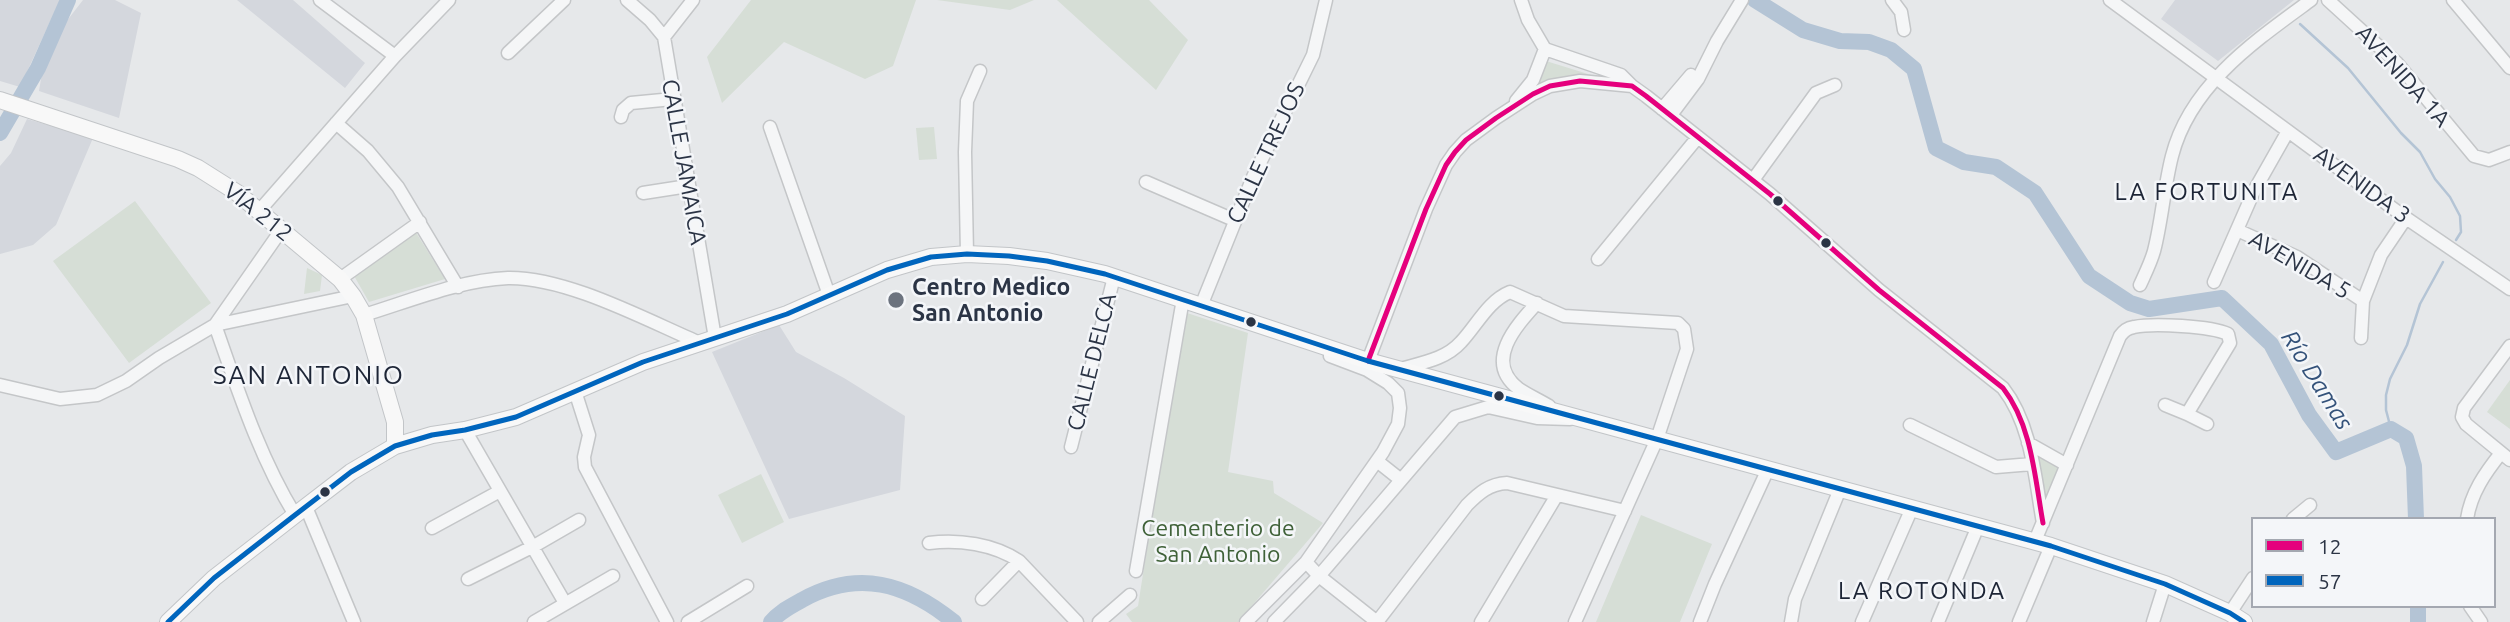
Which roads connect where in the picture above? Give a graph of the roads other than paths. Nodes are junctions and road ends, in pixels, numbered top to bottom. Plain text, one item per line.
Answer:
1 (320, 0) edge
2 (449, 0) edge
3 (564, 0) edge
4 (627, 0) edge
5 (692, 0) edge
6 (1326, 0) edge
7 (1521, 0) edge
8 (1742, 0) edge
9 (1892, 0) edge
10 (2110, 0) edge
11 (2311, 0) edge
12 (2328, 0) edge
13 (2453, 0) edge
14 (1904, 30) dead end
15 (664, 37) junction
16 (1545, 50) junction
17 (508, 53) dead end
18 (395, 56) junction
19 (2510, 68) edge
20 (980, 71) dead end
21 (2216, 78) junction
22 (1835, 85) dead end
23 (1632, 86) junction
24 (673, 99) junction
25 (2, 101) edge
26 (1511, 107) junction
27 (1666, 112) junction
28 (621, 117) dead end
29 (336, 123) junction
30 (770, 127) dead end
31 (2288, 131) junction
32 (1698, 137) junction
33 (2510, 152) edge
34 (1753, 180) junction
35 (1146, 182) dead end
36 (688, 186) junction
37 (643, 193) dead end
38 (259, 211) junction
39 (2406, 218) junction
40 (1234, 220) junction
41 (420, 222) junction
42 (282, 229) junction
43 (2237, 230) junction
44 (967, 254) junction
45 (1598, 259) dead end
46 (1114, 277) junction
47 (340, 279) junction
48 (2214, 282) dead end
49 (2140, 285) dead end
50 (458, 287) junction
51 (2510, 289) edge
52 (829, 295) junction
53 (353, 296) junction
54 (1183, 299) junction
55 (2363, 301) junction
56 (1537, 303) junction
57 (1201, 306) junction
58 (364, 315) junction
59 (215, 325) junction
60 (2361, 338) dead end
61 (1299, 339) junction
62 (707, 340) junction
63 (2510, 346) edge
64 (1367, 361) junction
65 (1397, 370) junction
66 (0, 384) edge
67 (575, 391) junction
68 (2165, 405) dead end
69 (2187, 414) junction
70 (1573, 417) junction
71 (2207, 424) dead end
72 (1910, 425) dead end
73 (465, 430) junction
74 (1657, 439) junction
75 (2028, 443) junction
76 (395, 446) junction
77 (1071, 447) dead end
78 (2506, 457) edge
79 (1377, 461) junction
80 (2032, 464) junction
81 (2067, 465) junction
82 (1768, 469) junction
83 (1401, 480) junction
84 (1840, 489) junction
85 (500, 491) junction
86 (1557, 495) junction
87 (2310, 505) dead end
88 (1912, 508) junction
89 (300, 511) junction
90 (1625, 511) junction
91 (2296, 517) edge
92 (2468, 517) edge
93 (579, 520) dead end
94 (2043, 523) junction
95 (1978, 526) junction
96 (432, 528) dead end
97 (929, 543) dead end
98 (2043, 543) junction
99 (534, 546) junction
100 (1019, 561) junction
101 (1306, 562) junction
102 (1136, 571) dead end
103 (612, 576) dead end
104 (1319, 576) junction
105 (468, 579) dead end
106 (2251, 583) edge
107 (2165, 584) junction
108 (747, 586) dead end
109 (1130, 595) dead end
110 (982, 599) dead end
111 (565, 603) junction
112 (2237, 617) edge
113 (168, 622) edge
114 (354, 622) edge
115 (534, 622) edge
116 (667, 622) edge
117 (688, 622) edge
118 (1077, 622) edge
119 (1099, 622) edge
120 (1246, 622) edge
121 (1274, 622) edge
122 (1377, 622) edge
123 (1481, 622) edge
124 (1575, 622) edge
125 (1700, 622) edge
126 (1791, 622) edge
127 (1862, 622) edge
128 (1938, 622) edge
129 (2019, 622) edge
130 (2153, 622) edge

1 - 18 street
2 - 18 street
3 - 17 street
4 - 15 street
5 - 15 street
6 - 40 street, CALLE TREJOS
7 - 16 street
8 - 27 street
9 - 14 street
10 - 21 street, AVENIDA 3
11 - 21 street
12 - 33 street, AVENIDA 1A
13 - 19 street
15 - 24 street, CALLE JAMAICA
16 - 23 street
16 - 26 street
18 - 29 street
20 - 44 street
21 - 31 street, AVENIDA 3
21 - 49 street
22 - 34 street
23 - 26 street
23 - 27 street
24 - 28 street
24 - 36 street, CALLE JAMAICA
25 - 38 main road, VÍA 212
26 - 64 street
27 - 32 street
29 - 38 street
29 - 41 street
30 - 52 street
31 - 39 street, AVENIDA 3
31 - 43 street
32 - 34 street
32 - 45 street
34 - 75 street
35 - 40 street
36 - 37 street
36 - 62 street, CALLE JAMAICA
38 - 42 main road, VÍA 212
39 - 51 street, AVENIDA 3
39 - 55 street
40 - 57 street, CALLE TREJOS
41 - 47 street
41 - 50 street
42 - 47 main road, VÍA 212
42 - 59 street
43 - 48 street
43 - 55 street, AVENIDA 5
44 - 46 main road
44 - 52 main road
46 - 54 main road
46 - 77 street, CALLE DELCA
47 - 53 main road, VÍA 212
50 - 58 street
50 - 62 street
52 - 62 main road
53 - 58 main road, VÍA 212
53 - 59 street
54 - 57 main road
54 - 102 street
55 - 60 street
56 - 65 street
56 - 70 street
56 - 74 street
57 - 61 main road
58 - 76 main road, VÍA 212
59 - 66 street
59 - 89 street
61 - 64 main road
61 - 79 street
62 - 67 main road
63 - 78 street
64 - 65 main road
65 - 70 main road
67 - 73 main road
67 - 116 street
68 - 69 street
69 - 71 street
69 - 81 street
70 - 74 main road
70 - 83 street
72 - 80 street
73 - 76 main road
73 - 85 street
74 - 82 main road
74 - 90 street
75 - 80 street
75 - 81 street
76 - 89 main road
78 - 92 street
79 - 83 street
79 - 101 street
80 - 94 street
81 - 94 street
82 - 84 main road
82 - 125 street
83 - 104 street
84 - 88 main road
84 - 126 street
85 - 96 street
85 - 99 street
86 - 90 street
86 - 122 street
86 - 123 street
87 - 91 street
88 - 95 main road
88 - 127 street
89 - 113 main road
89 - 114 street
90 - 124 street
93 - 99 street
94 - 98 street
95 - 98 main road
95 - 128 street
97 - 100 street
98 - 107 main road
98 - 129 street
99 - 105 street
99 - 111 street
100 - 110 street
100 - 118 street
101 - 104 street
101 - 120 street
103 - 111 street
104 - 121 street
104 - 122 street
106 - 112 street
107 - 112 main road
107 - 130 street
108 - 117 street
109 - 119 street
111 - 115 street

